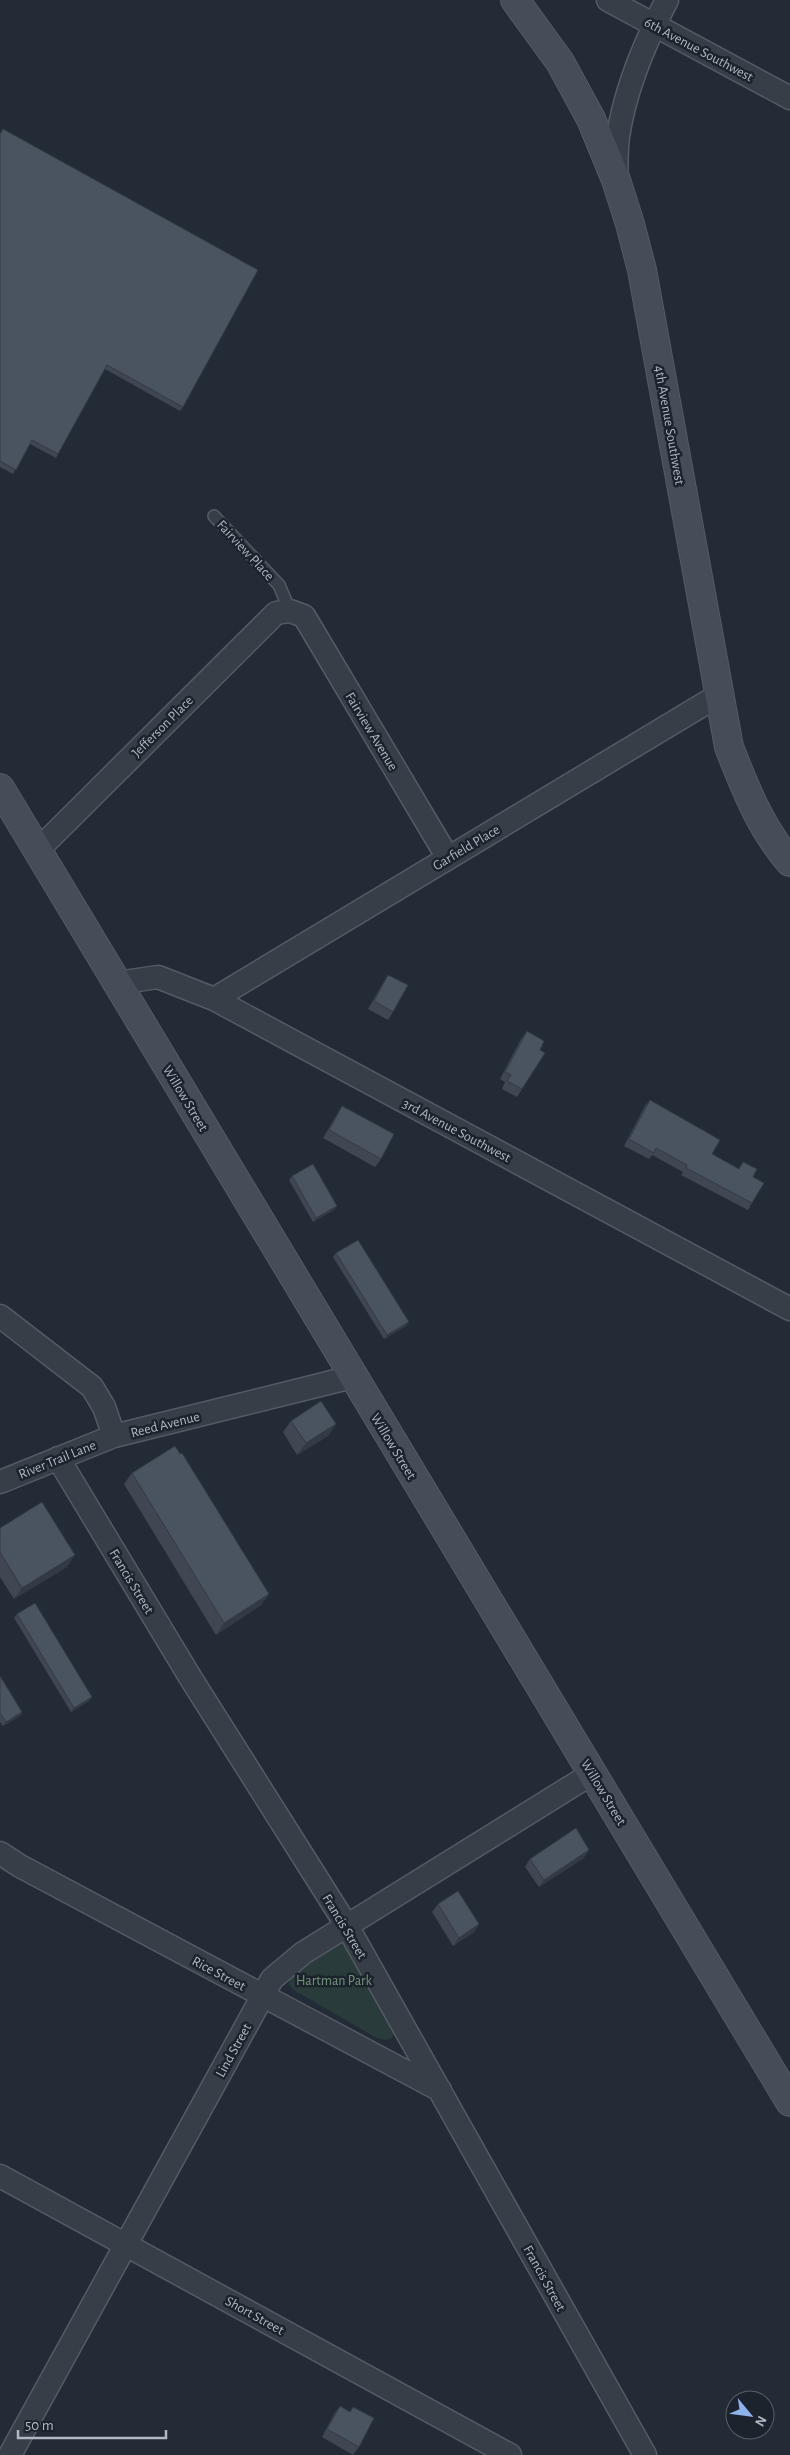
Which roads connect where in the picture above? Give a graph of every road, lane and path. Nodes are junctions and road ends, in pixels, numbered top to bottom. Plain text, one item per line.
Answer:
1 (515, 0) edge
2 (608, 0) edge
3 (667, 0) edge
4 (654, 25) junction
5 (790, 98) edge
6 (616, 180) junction
7 (214, 516) dead end
8 (290, 611) junction
9 (719, 695) junction
10 (0, 788) edge
11 (38, 850) junction
12 (448, 858) junction
13 (790, 862) edge
14 (117, 983) junction
15 (214, 999) junction
16 (790, 1309) edge
17 (0, 1316) edge
18 (352, 1377) junction
19 (114, 1436) junction
20 (58, 1458) junction
21 (0, 1482) edge
22 (593, 1773) junction
23 (0, 1853) edge
24 (346, 1926) junction
25 (262, 1996) junction
26 (440, 2090) junction
27 (790, 2102) edge
28 (0, 2176) edge
29 (127, 2245) junction
30 (10, 2455) edge
31 (510, 2455) edge
32 (646, 2455) edge

1 - 6 street, 4th Avenue Southwest
2 - 4 street, 6th Avenue Southwest
3 - 4 street
4 - 5 street, 6th Avenue Southwest
4 - 6 street
6 - 9 street, 4th Avenue Southwest
7 - 8 lane, Fairview Place
8 - 11 street, Jefferson Place
8 - 12 street, Fairview Avenue
9 - 12 street, Garfield Place
9 - 13 street, 4th Avenue Southwest
10 - 11 street, Willow Street
11 - 14 street, Willow Street
12 - 15 street, Garfield Place
14 - 15 street, 3rd Avenue Southwest
14 - 18 street, Willow Street
15 - 16 street, 3rd Avenue Southwest
17 - 19 street, Reed Avenue
18 - 19 street, Reed Avenue
18 - 22 street, Willow Street
19 - 20 street, River Trail Lane
20 - 21 street, River Trail Lane
20 - 24 street, Francis Street
22 - 24 street, Lind Street
22 - 27 street, Willow Street
23 - 25 street, Rice Street
24 - 25 street, Lind Street
24 - 26 street, Francis Street
25 - 26 street, Rice Street
25 - 29 street, Lind Street
26 - 32 street, Francis Street
28 - 29 street, Short Street
29 - 30 street, Lind Street
29 - 31 street, Short Street

